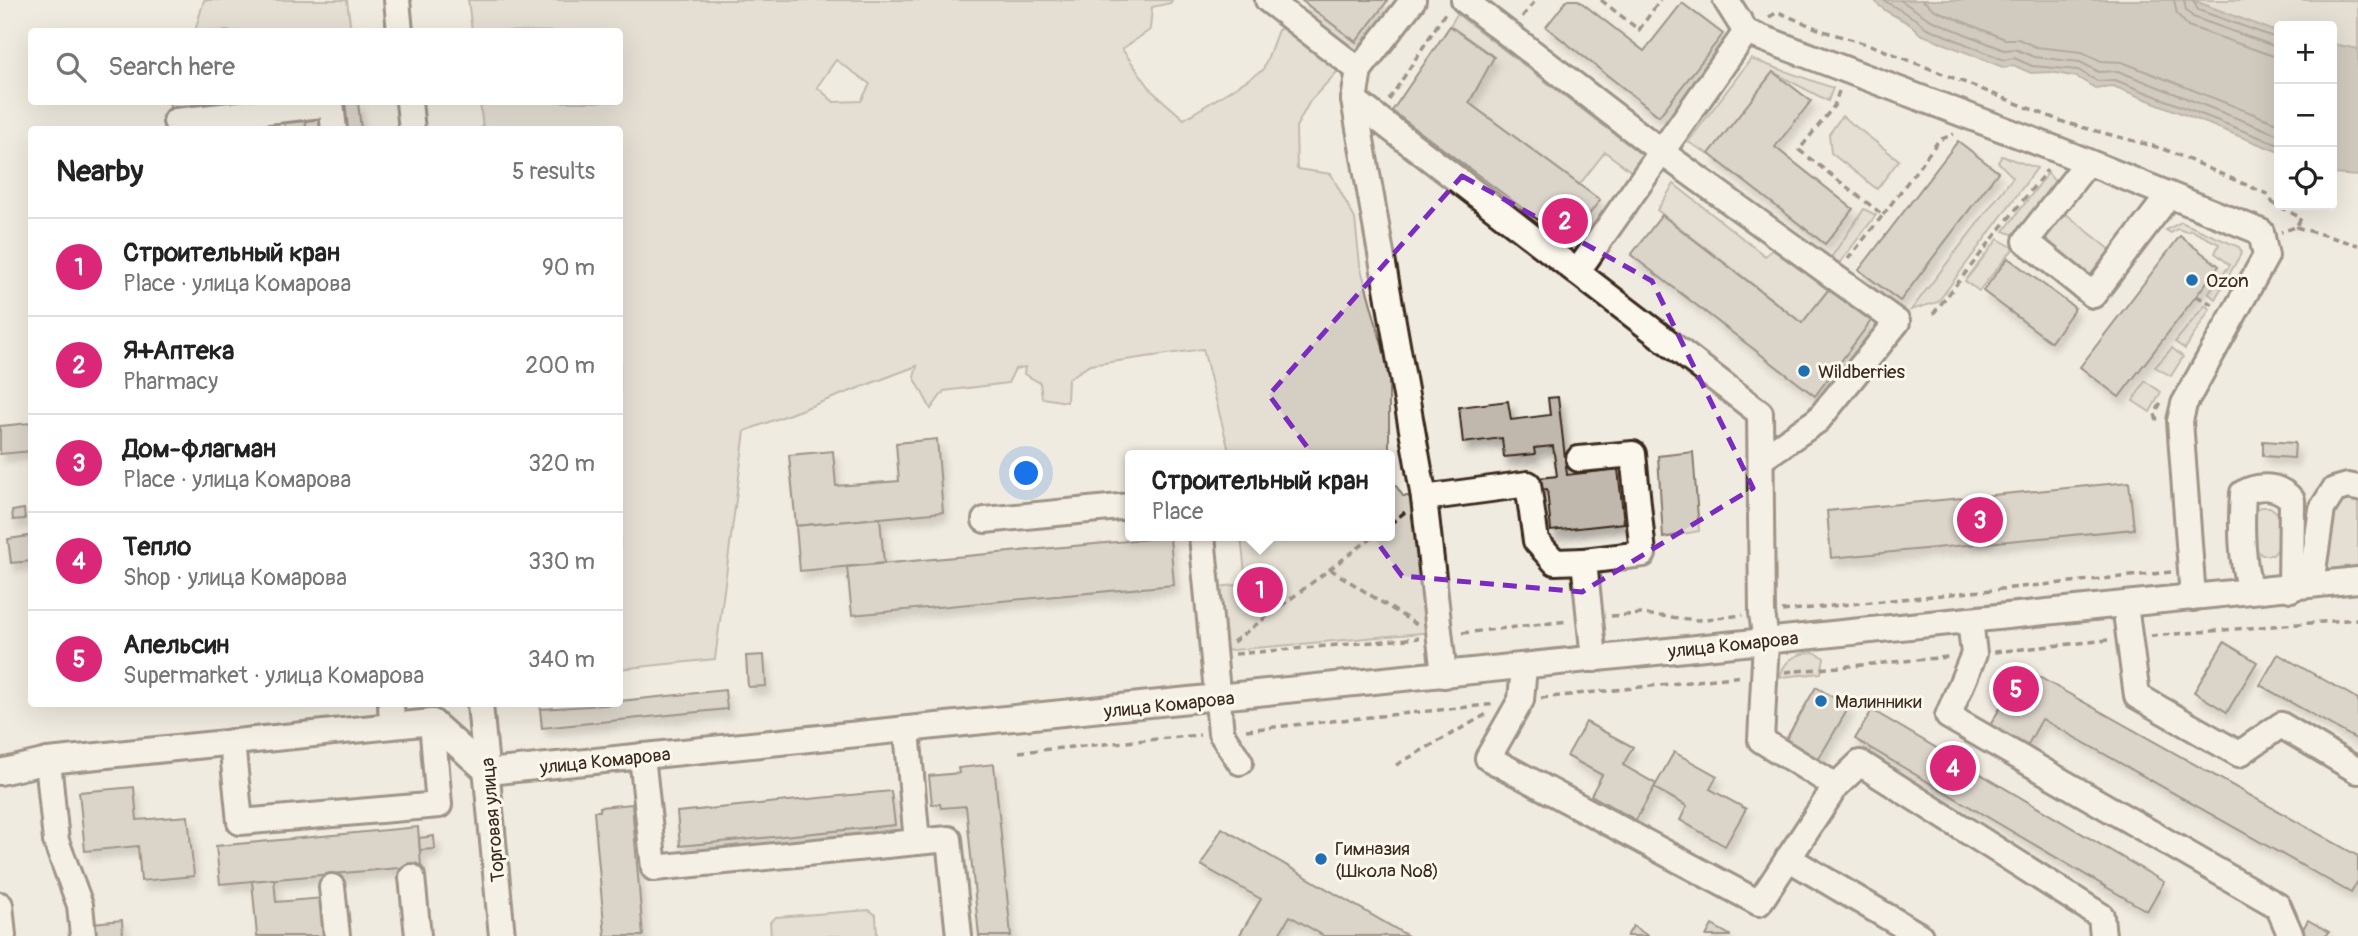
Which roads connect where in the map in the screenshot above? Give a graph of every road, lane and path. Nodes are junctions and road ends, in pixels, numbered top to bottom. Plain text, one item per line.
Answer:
1 (397, 0) edge
2 (1268, 0) edge
3 (1413, 0) edge
4 (1601, 0) edge
5 (1660, 0) edge
6 (1726, 0) edge
7 (1457, 3) edge
8 (400, 28) edge
9 (1746, 32) junction
10 (1359, 71) junction
11 (1835, 85) dead end
12 (1354, 100) junction
13 (324, 105) edge
14 (331, 105) edge
15 (409, 105) edge
16 (1384, 107) dead end
17 (275, 120) edge
18 (176, 121) dead end
19 (218, 123) edge
20 (334, 126) edge
21 (412, 126) edge
22 (1958, 133) dead end
23 (1663, 154) junction
24 (2038, 163) dead end
25 (2087, 163) junction
26 (2048, 168) junction
27 (2055, 171) dead end
28 (2169, 195) junction
29 (1883, 215) junction
30 (2296, 226) junction
31 (2279, 233) dead end
32 (2358, 245) edge
33 (1577, 272) junction
34 (1835, 278) junction
35 (2220, 294) dead end
36 (2196, 296) dead end
37 (2214, 305) junction
38 (1933, 314) dead end
39 (2208, 315) dead end
40 (2161, 402) dead end
41 (2157, 423) dead end
42 (1579, 459) dead end
43 (1762, 459) junction
44 (2358, 488) edge
45 (1424, 498) junction
46 (1125, 506) edge
47 (985, 520) dead end
48 (1202, 541) edge
49 (1367, 541) edge
50 (1584, 561) junction
51 (1330, 569) junction
52 (2192, 570) junction
53 (2358, 580) edge
54 (2301, 587) junction
55 (2250, 591) junction
56 (2193, 598) junction
57 (2125, 605) junction
58 (1762, 613) junction
59 (1590, 618) junction
60 (2358, 619) edge
61 (1970, 620) junction
62 (1437, 636) junction
63 (2129, 638) junction
64 (1766, 641) junction
65 (1974, 654) junction
66 (1214, 656) junction
67 (1594, 659) junction
68 (1524, 667) junction
69 (1444, 676) junction
70 (1218, 699) junction
71 (1507, 703) dead end
72 (481, 707) edge
73 (391, 714) edge
74 (432, 722) junction
75 (907, 731) junction
76 (232, 742) junction
77 (642, 756) junction
78 (48, 761) junction
79 (1240, 762) dead end
80 (1396, 765) dead end
81 (2358, 771) edge
82 (0, 772) edge
83 (488, 772) junction
84 (1836, 786) junction
85 (916, 842) junction
86 (1788, 858) junction
87 (412, 877) dead end
88 (332, 887) dead end
89 (83, 936) edge
90 (337, 936) edge
91 (418, 936) edge
92 (502, 936) edge
93 (959, 936) edge
94 (1920, 936) edge
95 (2103, 936) edge
96 (2291, 936) edge

1 - 8 street
2 - 10 street
3 - 10 street
4 - 5 path
6 - 9 street
7 - 16 path
7 - 23 street
9 - 23 street
9 - 25 street
9 - 30 path
10 - 12 street
11 - 29 path
12 - 33 street
12 - 45 street
13 - 17 street
14 - 20 street
15 - 21 street
17 - 19 street
18 - 19 street
22 - 29 path
23 - 33 street
23 - 34 street
24 - 26 path
25 - 28 street
25 - 28 street
26 - 27 path
26 - 38 path
28 - 52 street
29 - 34 path
30 - 31 path
30 - 32 path
33 - 43 street
34 - 43 street
35 - 37 path
36 - 37 path
37 - 39 path
40 - 41 path
42 - 50 street
43 - 58 street
44 - 54 street
45 - 50 street
45 - 62 street
46 - 47 street
48 - 66 street
49 - 51 path
50 - 59 street
51 - 62 path
51 - 66 path
52 - 56 street
52 - 58 path
53 - 54 street, улица Комарова
54 - 55 street, улица Комарова
54 - 55 street
55 - 56 street, улица Комарова
56 - 57 street, улица Комарова
57 - 61 street, улица Комарова
57 - 63 street
58 - 59 path
58 - 64 street
59 - 62 path
59 - 67 street
60 - 63 path
61 - 64 street, улица Комарова
61 - 65 street
62 - 66 path
62 - 69 street
63 - 65 path
63 - 81 street
64 - 67 street, улица Комарова
64 - 84 street
65 - 96 street
66 - 70 street
67 - 68 street, улица Комарова
68 - 69 street, улица Комарова
68 - 86 street
69 - 70 street, улица Комарова
70 - 75 street, улица Комарова
70 - 79 street
71 - 80 path
72 - 83 street, Торговая улица
73 - 74 street
73 - 76 street
74 - 76 street
74 - 83 street
75 - 77 street, улица Комарова
75 - 85 street
76 - 78 street
77 - 83 street, улица Комарова
77 - 85 street
78 - 82 street
78 - 89 street
83 - 92 street, Торговая улица
84 - 86 street
84 - 95 street
85 - 93 street
86 - 94 street
87 - 91 street
88 - 90 street

